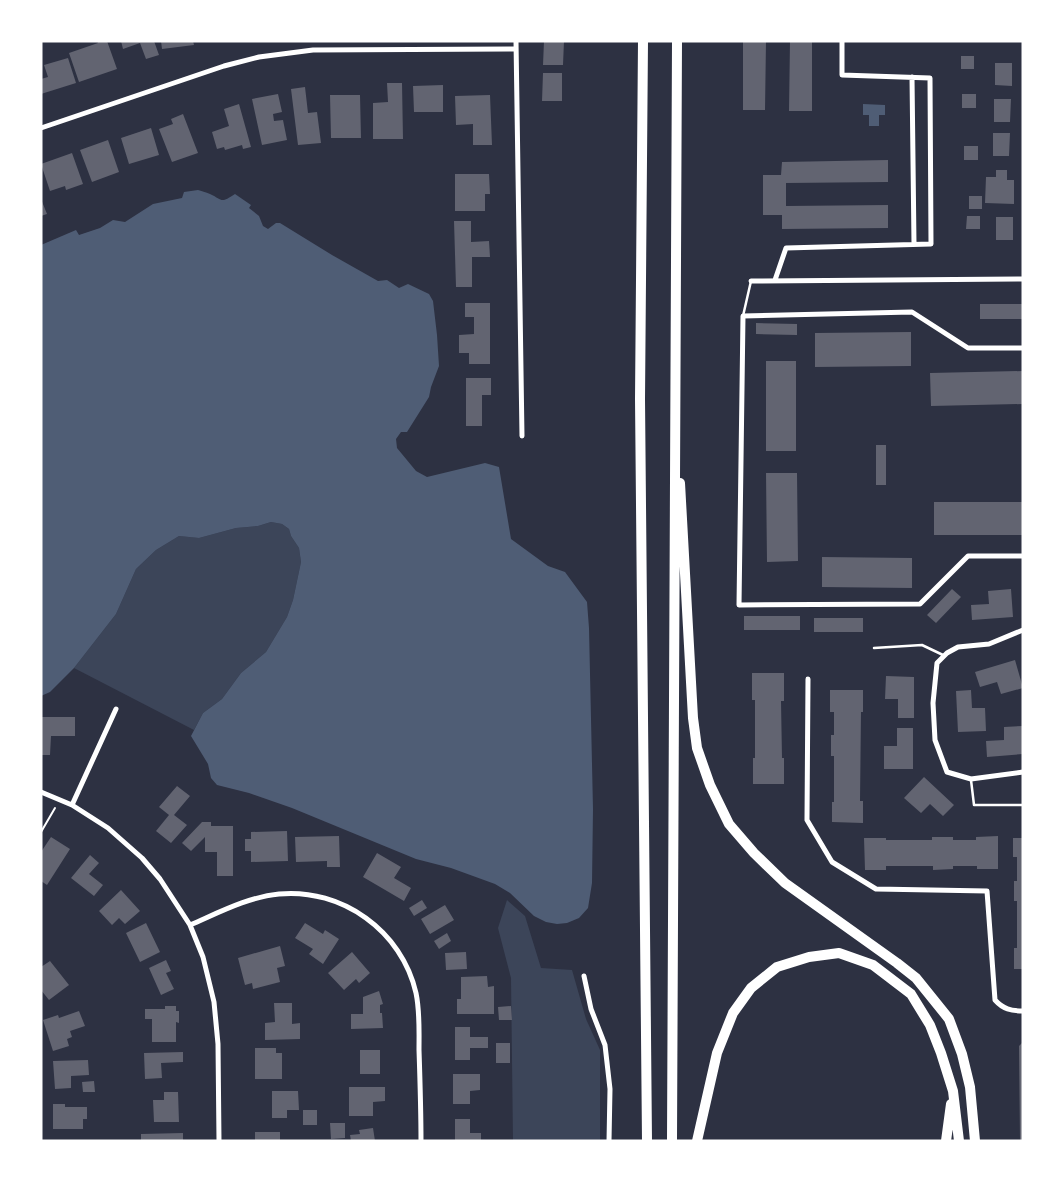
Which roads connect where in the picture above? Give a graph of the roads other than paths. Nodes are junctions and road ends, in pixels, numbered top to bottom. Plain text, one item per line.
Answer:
1 (516, 41) edge
2 (643, 41) edge
3 (677, 41) edge
4 (842, 41) edge
5 (516, 49) junction
6 (912, 77) junction
7 (41, 128) edge
8 (914, 244) junction
9 (1023, 279) edge
10 (775, 280) junction
11 (750, 281) joint
12 (743, 316) junction
13 (1023, 348) edge
14 (675, 397) junction
15 (522, 436) dead end
16 (1023, 556) edge
17 (1023, 630) edge
18 (874, 648) dead end
19 (944, 656) junction
20 (808, 679) dead end
21 (116, 709) dead end
22 (1023, 772) edge
23 (971, 779) junction
24 (41, 792) edge
25 (72, 805) junction
26 (1023, 805) edge
27 (190, 925) junction
28 (584, 976) dead end
29 (1023, 1011) edge
30 (953, 1091) junction
31 (219, 1141) edge
32 (421, 1141) edge
33 (609, 1141) edge
34 (647, 1141) edge
35 (672, 1141) edge
36 (697, 1141) edge
37 (946, 1141) edge
38 (959, 1141) edge
39 (975, 1141) edge

1 - 5 street
2 - 34 highway
3 - 14 highway
4 - 6 street
5 - 7 street
5 - 15 street
6 - 8 street
6 - 8 street
8 - 10 street
9 - 10 street
10 - 11 street
11 - 12 lane
12 - 13 street
12 - 16 street
14 - 35 highway
14 - 39 highway
17 - 19 street
18 - 19 lane
19 - 23 street
20 - 29 street
21 - 25 street
22 - 23 street
23 - 26 lane
24 - 25 street
25 - 27 street
27 - 31 street
27 - 32 street
28 - 33 street
30 - 36 highway
30 - 37 highway
30 - 38 highway

